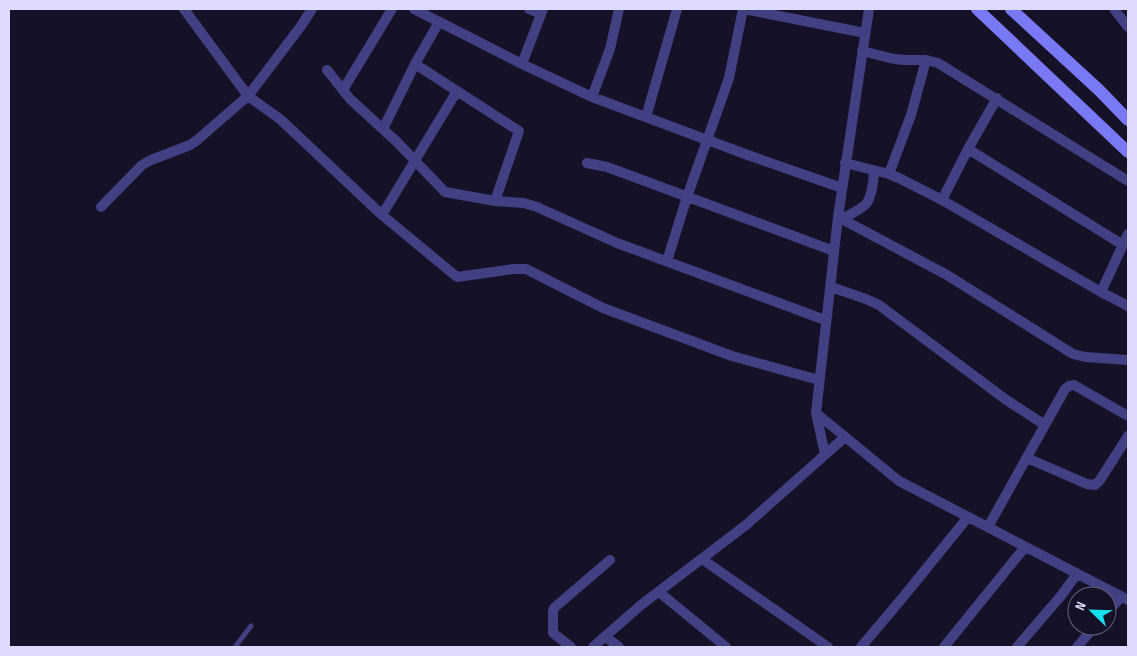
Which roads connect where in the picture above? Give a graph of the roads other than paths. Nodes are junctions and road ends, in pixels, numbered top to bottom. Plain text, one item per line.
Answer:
1 (184, 9) edge
2 (312, 9) edge
3 (392, 9) edge
4 (414, 9) edge
5 (529, 9) edge
6 (619, 9) edge
7 (677, 9) edge
8 (744, 9) edge
9 (869, 9) edge
10 (977, 9) edge
11 (1011, 9) edge
12 (1114, 9) edge
13 (542, 11) edge
14 (779, 13) edge
15 (438, 22) junction
16 (1128, 27) edge
17 (865, 33) junction
18 (862, 51) junction
19 (926, 60) junction
20 (416, 64) junction
21 (522, 64) junction
22 (327, 70) dead end
23 (343, 90) junction
24 (457, 91) junction
25 (248, 96) junction
26 (592, 97) junction
27 (996, 98) junction
28 (646, 117) junction
29 (1128, 120) edge
30 (383, 129) junction
31 (707, 139) junction
32 (968, 149) junction
33 (1128, 152) edge
34 (415, 161) junction
35 (587, 163) dead end
36 (845, 163) junction
37 (873, 170) junction
38 (889, 174) junction
39 (1128, 181) edge
40 (842, 188) junction
41 (687, 197) junction
42 (942, 200) junction
43 (495, 201) junction
44 (101, 207) dead end
45 (382, 215) junction
46 (840, 218) junction
47 (1128, 234) edge
48 (1123, 245) junction
49 (834, 251) junction
50 (667, 261) junction
51 (831, 287) junction
52 (1101, 292) junction
53 (1128, 306) edge
54 (825, 320) junction
55 (1128, 360) edge
56 (819, 380) junction
57 (816, 413) junction
58 (1128, 416) edge
59 (1045, 425) junction
60 (1128, 436) edge
61 (845, 437) junction
62 (825, 454) junction
63 (1026, 458) junction
64 (968, 516) junction
65 (988, 527) junction
66 (1025, 547) junction
67 (702, 559) junction
68 (610, 560) dead end
69 (1078, 574) junction
70 (659, 592) junction
71 (1125, 598) edge
72 (251, 626) dead end
73 (606, 636) junction
74 (1087, 636) edge
75 (235, 647) edge
76 (571, 647) edge
77 (594, 647) edge
78 (619, 647) edge
79 (726, 647) edge
80 (828, 647) edge
81 (861, 647) edge
82 (944, 647) edge
83 (1017, 647) edge
84 (1077, 647) edge

1 - 25 street
2 - 25 street
3 - 23 street
4 - 15 street
5 - 13 street
6 - 26 street
7 - 28 street
8 - 14 street
8 - 31 street
9 - 17 street
10 - 33 main road
11 - 29 main road
12 - 16 street
13 - 21 street
14 - 17 street
15 - 20 street
15 - 21 street
17 - 18 street
18 - 19 street
18 - 36 street
19 - 27 street
19 - 38 street
20 - 24 street
20 - 30 street
21 - 26 street
22 - 23 street
23 - 30 street
24 - 34 street
24 - 43 street
25 - 44 street
25 - 45 street
26 - 28 street
27 - 32 street
27 - 39 street
28 - 31 street
30 - 34 street
31 - 40 street
31 - 41 street
32 - 42 street
32 - 48 street
34 - 43 street
34 - 45 street
35 - 41 street
36 - 37 street
36 - 40 street
37 - 38 street
37 - 46 street
38 - 42 street
40 - 46 street
41 - 49 street
41 - 50 street
42 - 52 street
43 - 50 street
45 - 56 street
46 - 49 street
46 - 55 street
47 - 48 street
48 - 52 street
49 - 51 street
50 - 54 street
51 - 54 street
51 - 59 street
52 - 53 street
54 - 56 street
56 - 57 street
57 - 61 street
57 - 62 street
58 - 59 street
59 - 63 street
60 - 63 street
61 - 62 street
61 - 64 street
62 - 67 street
63 - 65 street
64 - 65 street
64 - 81 street
65 - 66 street
66 - 69 street
66 - 82 street
67 - 70 street
67 - 80 street
68 - 76 street
69 - 71 street
69 - 83 street
70 - 73 street
70 - 79 street
72 - 75 lane
73 - 77 street
73 - 78 street
74 - 84 street

